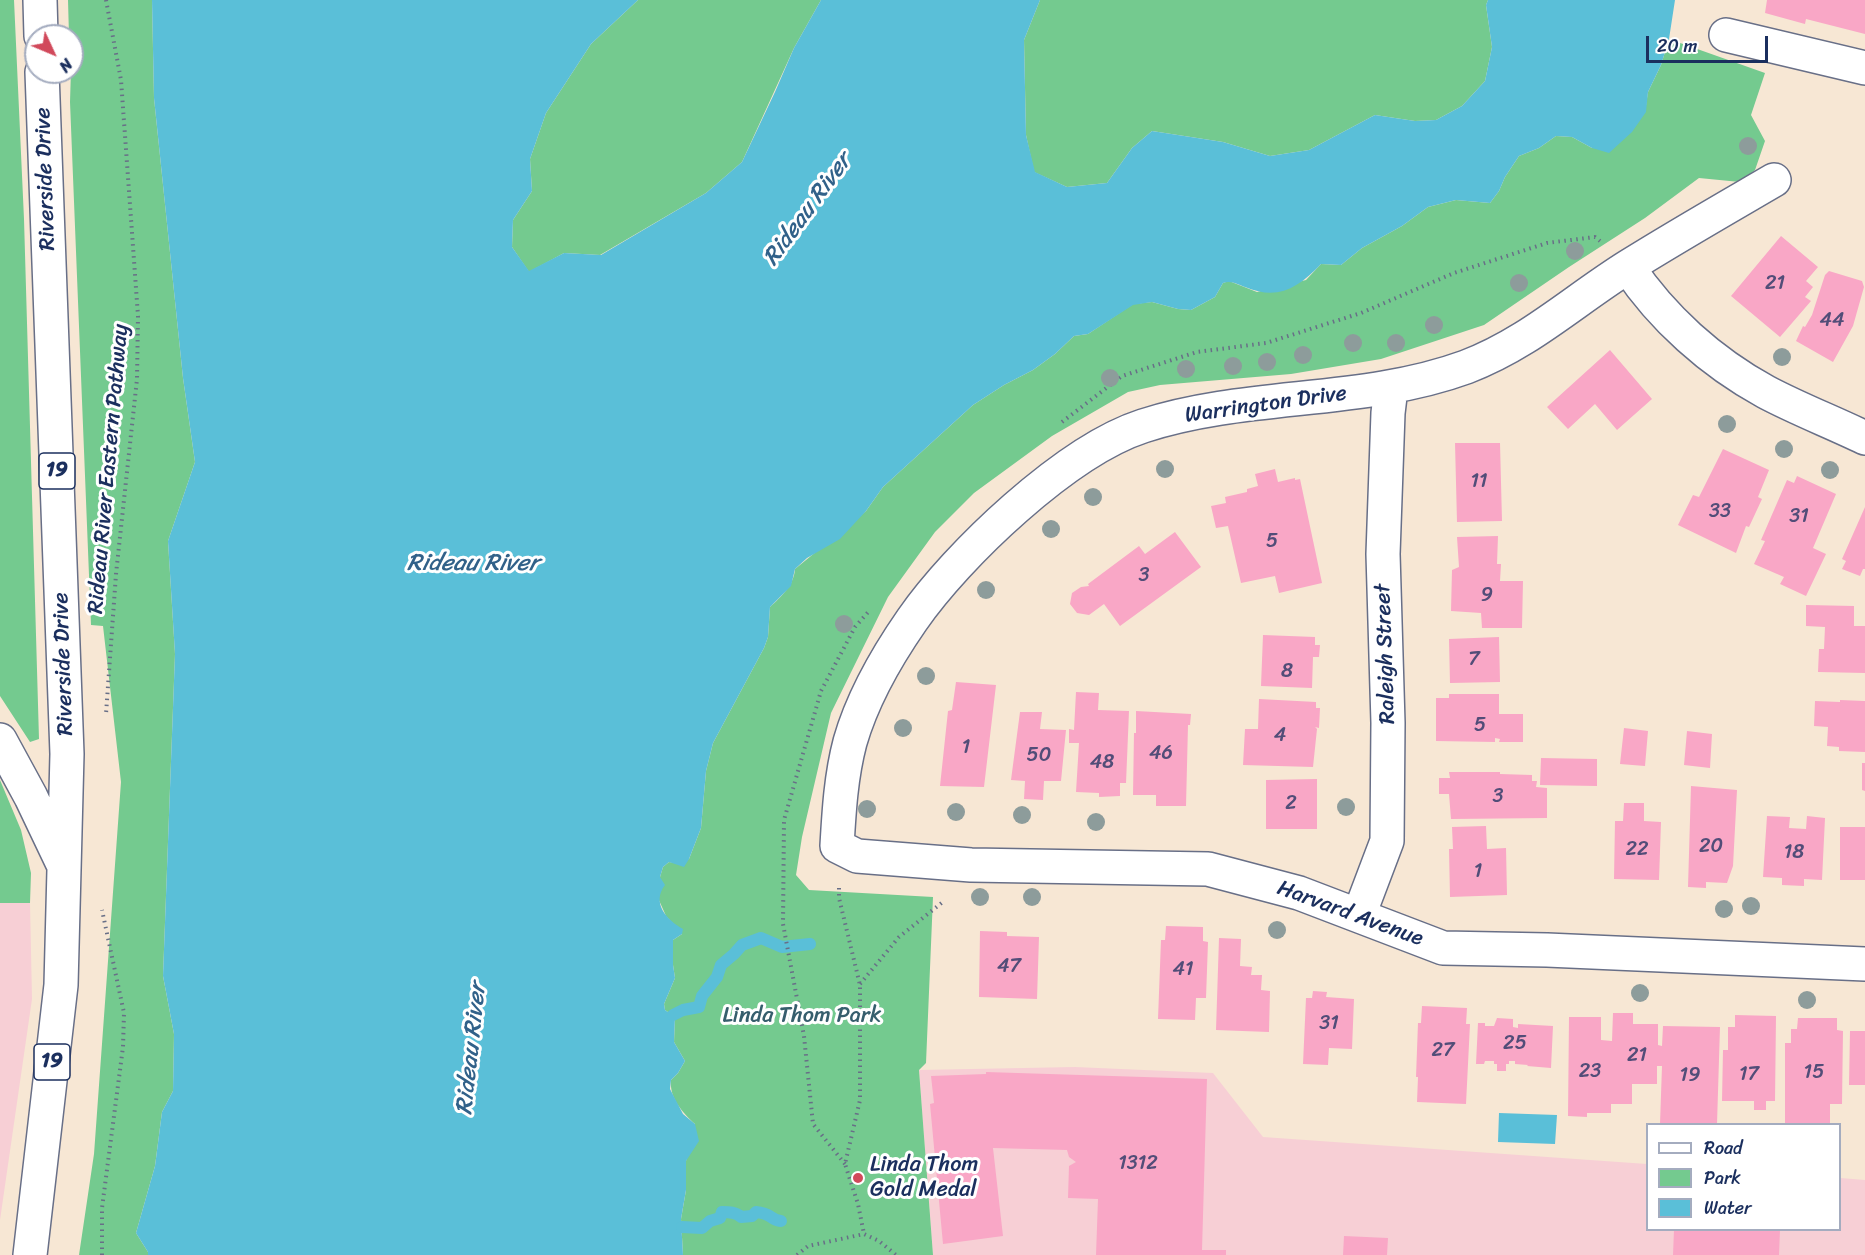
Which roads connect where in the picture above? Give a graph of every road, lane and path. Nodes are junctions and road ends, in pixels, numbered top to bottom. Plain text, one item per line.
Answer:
1 (40, 0) edge
2 (105, 0) edge
3 (41, 24) edge
4 (1726, 34) dead end
5 (1865, 68) edge
6 (42, 84) edge
7 (1774, 180) dead end
8 (1628, 267) junction
9 (1391, 388) junction
10 (1056, 428) dead end
11 (1865, 438) edge
12 (878, 602) dead end
13 (106, 724) dead end
14 (0, 740) edge
15 (837, 846) junction
16 (971, 865) junction
17 (65, 869) junction
18 (1359, 915) junction
19 (99, 930) dead end
20 (1865, 964) edge
21 (860, 985) junction
22 (845, 1164) junction
23 (864, 1234) junction
24 (30, 1255) edge
25 (102, 1255) edge
26 (797, 1255) edge
27 (896, 1255) edge

1 - 3 street
2 - 13 path, Rideau River Eastern Pathway
4 - 5 street
6 - 17 street, Riverside Drive / 19
7 - 8 street, Warrington Drive
8 - 9 street, Warrington Drive
8 - 10 path
8 - 11 street
9 - 15 street, Warrington Drive
9 - 18 street, Raleigh Street
12 - 22 path
14 - 17 street
15 - 16 street, Harvard Avenue
15 - 21 path
16 - 18 street, Harvard Avenue
16 - 21 path
17 - 24 street, Riverside Drive / 19
18 - 20 street, Harvard Avenue
19 - 25 path
21 - 22 path
22 - 23 path
23 - 26 path
23 - 27 path

